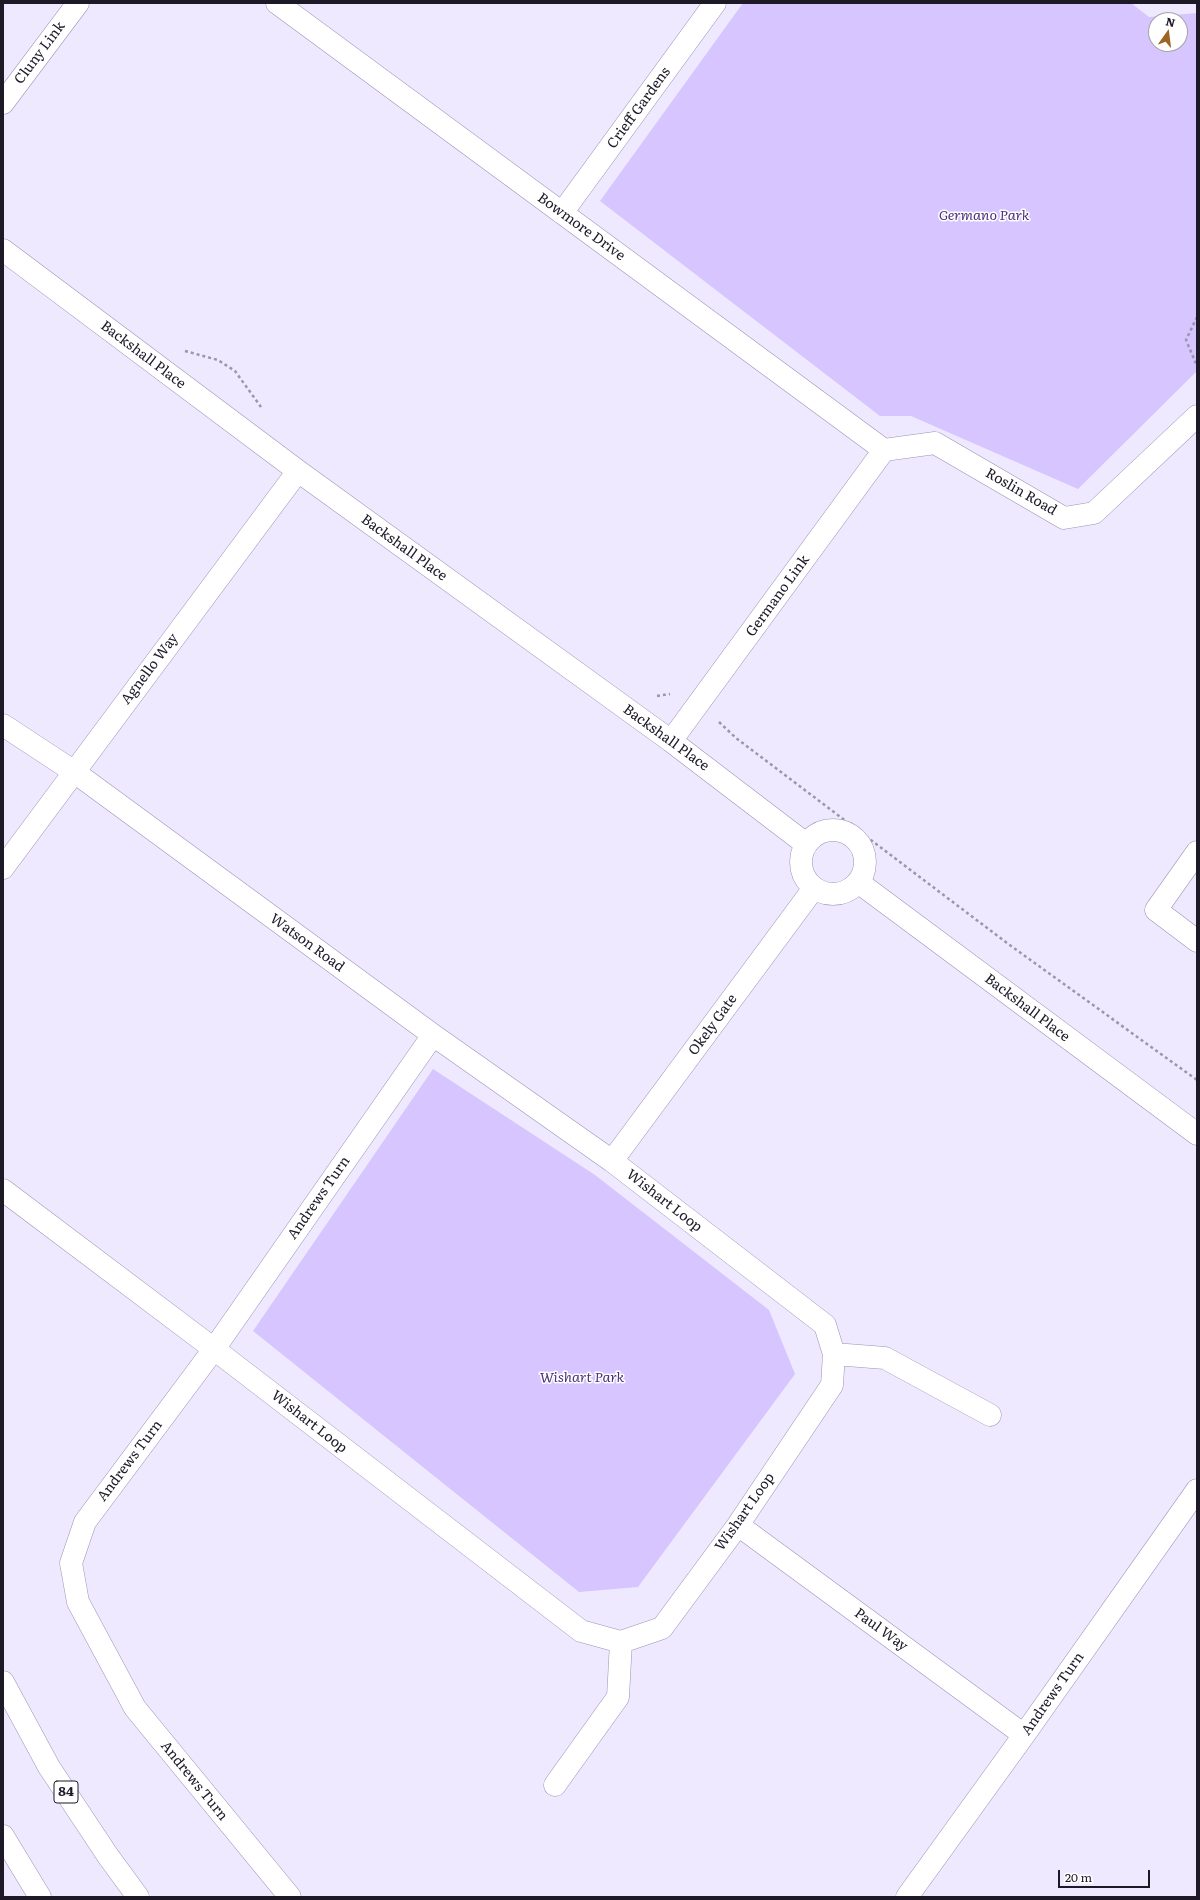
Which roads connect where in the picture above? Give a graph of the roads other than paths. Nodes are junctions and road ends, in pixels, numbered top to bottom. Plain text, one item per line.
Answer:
1 (78, 3) edge
2 (279, 3) edge
3 (715, 3) edge
4 (3, 103) edge
5 (562, 213) junction
6 (3, 250) edge
7 (1197, 416) edge
8 (884, 450) junction
9 (298, 471) junction
10 (3, 726) edge
11 (671, 741) junction
12 (73, 771) junction
13 (806, 844) junction
14 (1197, 852) edge
15 (3, 868) edge
16 (858, 882) junction
17 (814, 888) junction
18 (1197, 941) edge
19 (433, 1035) junction
20 (1197, 1134) edge
21 (612, 1161) junction
22 (3, 1190) edge
23 (214, 1349) junction
24 (834, 1354) junction
25 (990, 1415) dead end
26 (1197, 1490) edge
27 (738, 1524) junction
28 (621, 1642) junction
29 (3, 1682) edge
30 (1024, 1735) junction
31 (555, 1785) dead end
32 (3, 1836) edge
33 (40, 1897) edge
34 (138, 1897) edge
35 (290, 1897) edge
36 (907, 1897) edge

1 - 4 street, Cluny Link
2 - 5 street, Bowmore Drive
3 - 5 street, Crieff Gardens
5 - 8 street, Bowmore Drive
6 - 9 street, Backshall Place
7 - 8 street, Roslin Road
8 - 11 street, Germano Link
9 - 11 street, Backshall Place
9 - 12 street, Agnello Way
10 - 12 street, Watson Road
11 - 13 street, Backshall Place
12 - 15 street, Agnello Way
12 - 19 street, Watson Road
13 - 16 street
13 - 17 street
14 - 18 street
16 - 17 street
16 - 20 street, Backshall Place
17 - 21 street, Okely Gate
19 - 21 street, Watson Road
19 - 23 street, Andrews Turn
21 - 24 street, Wishart Loop
22 - 23 street, Wishart Loop
23 - 28 street, Wishart Loop
23 - 35 street, Andrews Turn
24 - 25 street
24 - 27 street, Wishart Loop
26 - 30 street, Andrews Turn
27 - 28 street, Wishart Loop
27 - 30 street, Paul Way
28 - 31 street
29 - 34 street, 84
30 - 36 street, Andrews Turn
32 - 33 street

